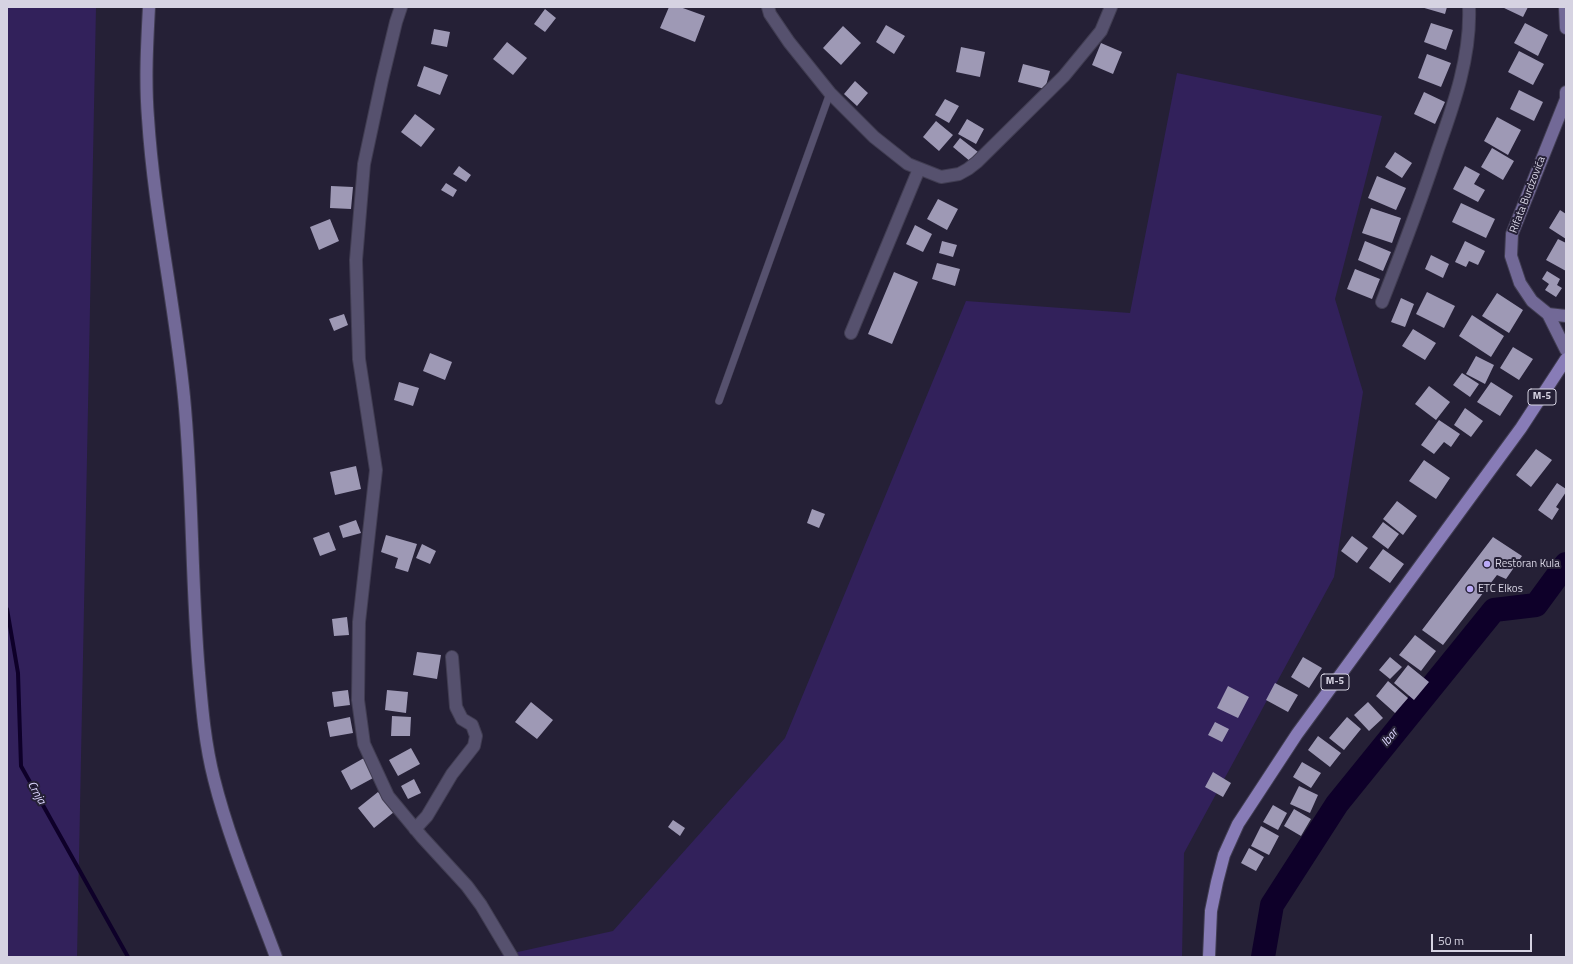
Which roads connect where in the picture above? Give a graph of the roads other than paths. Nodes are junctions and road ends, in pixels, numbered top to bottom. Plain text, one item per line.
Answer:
1 (149, 7) edge
2 (401, 7) edge
3 (768, 7) edge
4 (1111, 7) edge
5 (1469, 7) edge
6 (1565, 7) edge
7 (1566, 28) edge
8 (1566, 92) edge
9 (830, 93) junction
10 (1566, 98) edge
11 (919, 169) junction
12 (1382, 302) dead end
13 (1548, 314) junction
14 (1566, 316) edge
15 (851, 333) dead end
16 (1566, 350) edge
17 (1566, 359) edge
18 (720, 401) dead end
19 (452, 657) dead end
20 (415, 829) junction
21 (276, 957) edge
22 (512, 957) edge
23 (1209, 957) edge

1 - 21 main road
2 - 20 street
3 - 9 street
4 - 11 street
5 - 12 street
6 - 7 main road
8 - 10 main road, Rifata Burdzovića
9 - 11 street
9 - 18 lane
10 - 13 main road, Rifata Burdzovića
11 - 15 street
13 - 14 main road
13 - 16 main road, Rifata Burdzovića
17 - 23 main road, M-5
19 - 20 street
20 - 22 street

